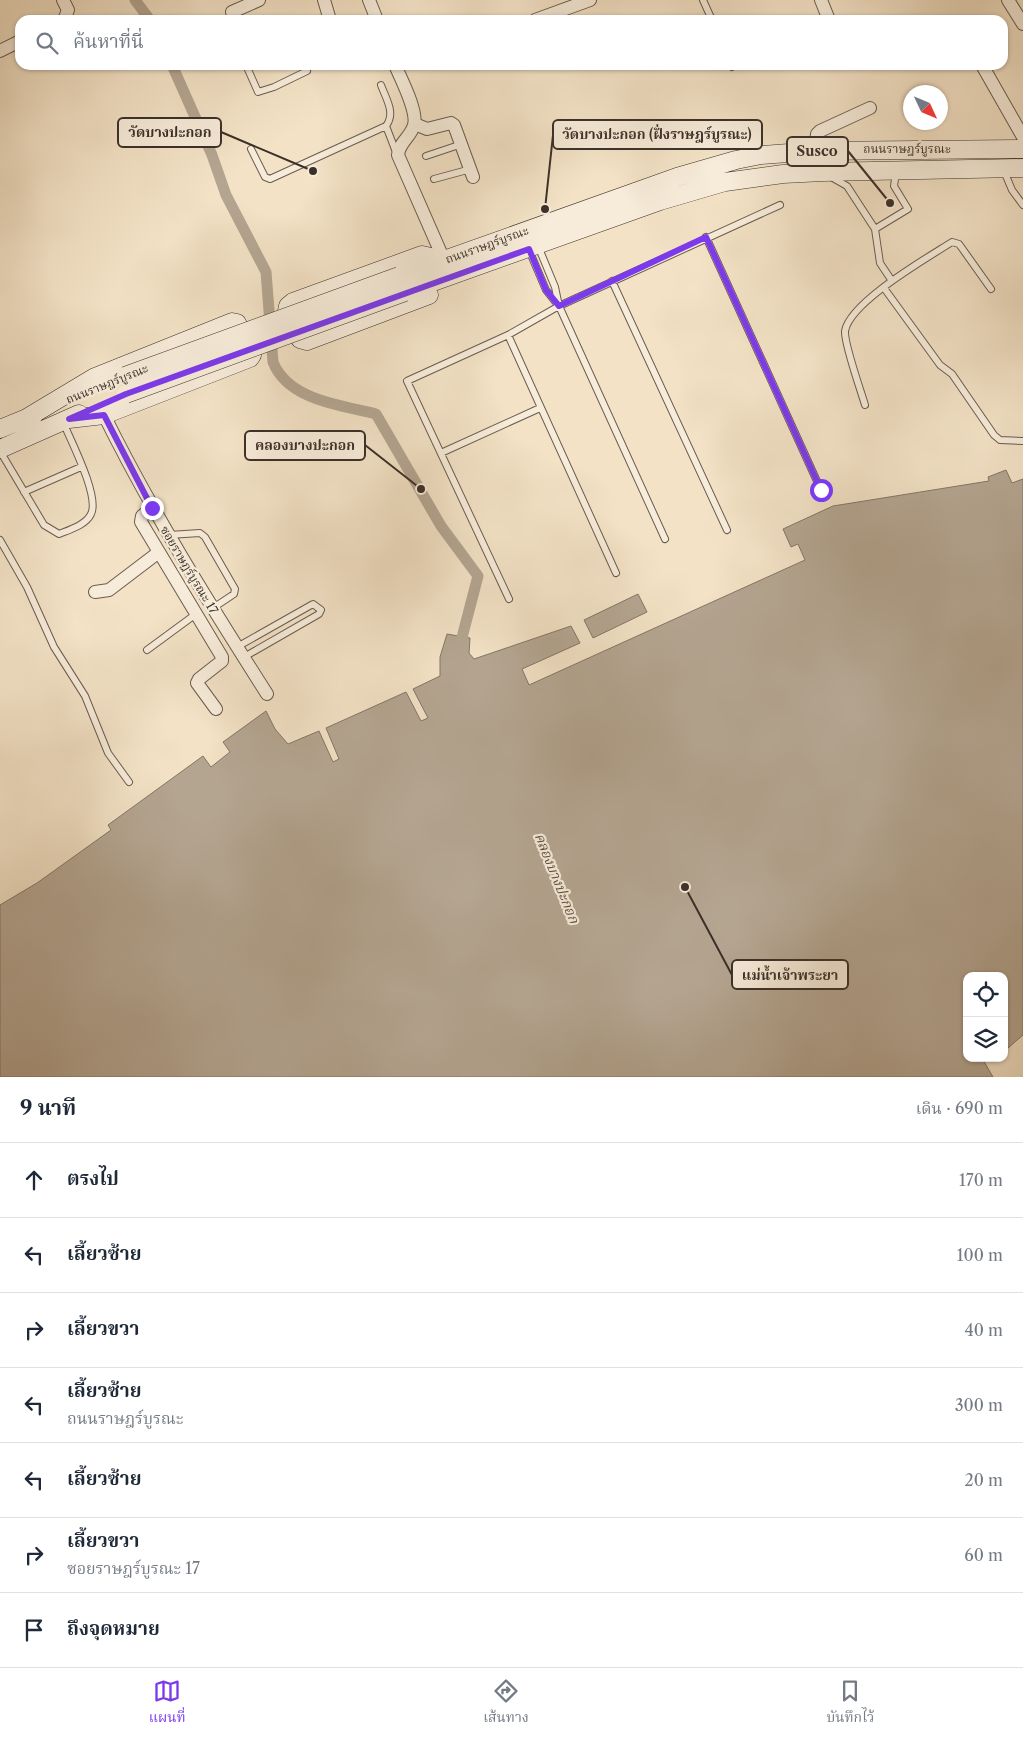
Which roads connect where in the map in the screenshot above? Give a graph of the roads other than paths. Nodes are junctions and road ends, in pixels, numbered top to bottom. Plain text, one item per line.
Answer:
1 (64, 0) edge
2 (259, 0) edge
3 (324, 0) edge
4 (369, 0) edge
5 (590, 0) edge
6 (703, 0) edge
7 (821, 0) edge
8 (1008, 0) edge
9 (66, 15) edge
10 (236, 15) edge
11 (328, 15) edge
12 (375, 15) edge
13 (549, 15) edge
14 (710, 15) edge
15 (827, 15) edge
16 (1023, 24) edge
17 (15, 44) edge
18 (0, 51) edge
19 (248, 70) edge
20 (401, 70) edge
21 (985, 70) edge
22 (307, 71) dead end
23 (381, 85) dead end
24 (870, 108) dead end
25 (415, 124) junction
26 (386, 126) junction
27 (1023, 137) edge
28 (462, 144) junction
29 (251, 149) dead end
30 (1023, 149) edge
31 (815, 151) junction
32 (398, 155) junction
33 (426, 156) dead end
34 (1002, 168) junction
35 (1023, 168) edge
36 (896, 170) junction
37 (823, 172) junction
38 (472, 173) joint
39 (434, 179) dead end
40 (780, 205) dead end
41 (1023, 205) edge
42 (875, 228) junction
43 (706, 237) junction
44 (533, 247) junction
45 (444, 260) junction
46 (482, 265) junction
47 (612, 281) junction
48 (892, 281) junction
49 (402, 284) junction
50 (884, 288) junction
51 (991, 289) dead end
52 (559, 306) junction
53 (508, 335) junction
54 (866, 405) dead end
55 (540, 408) junction
56 (104, 415) junction
57 (25, 419) junction
58 (66, 420) junction
59 (0, 429) edge
60 (1023, 441) edge
61 (0, 450) edge
62 (442, 453) junction
63 (81, 467) junction
64 (821, 490) dead end
65 (24, 492) junction
66 (152, 508) junction
67 (727, 530) dead end
68 (168, 535) junction
69 (665, 539) dead end
70 (0, 540) edge
71 (159, 552) junction
72 (616, 573) dead end
73 (95, 592) dead end
74 (509, 599) dead end
75 (212, 608) junction
76 (197, 614) junction
77 (147, 650) dead end
78 (241, 652) junction
79 (267, 694) dead end
80 (216, 709) dead end
81 (129, 782) dead end

1 - 9 street
2 - 10 street
3 - 11 street
4 - 12 street
5 - 13 street
6 - 14 lane
7 - 15 street
8 - 16 street
17 - 18 street
19 - 22 lane
20 - 25 street
21 - 27 street
23 - 26 lane
24 - 31 street
25 - 28 street
25 - 32 street
26 - 29 lane
26 - 32 lane
28 - 33 lane
28 - 38 street
30 - 31 main road, ถนนราษฎร์บูรณะ
31 - 45 main road, ถนนราษฎร์บูรณะ
32 - 45 street
34 - 35 main road, ถนนราษฎร์บูรณะ
34 - 36 main road, ถนนราษฎร์บูรณะ
34 - 41 lane
36 - 37 main road, ถนนราษฎร์บูรณะ
36 - 42 lane
37 - 42 lane
37 - 44 main road, ถนนราษฎร์บูรณะ
38 - 39 lane
40 - 43 lane
42 - 48 lane
43 - 47 lane
43 - 64 lane
44 - 46 main road, ถนนราษฎร์บูรณะ
44 - 52 lane
44 - 52 lane
45 - 46 main road
45 - 49 main road, ถนนราษฎร์บูรณะ
46 - 49 main road, ถนนราษฎร์บูรณะ
47 - 52 lane
47 - 67 lane
48 - 50 lane
48 - 51 lane
49 - 57 main road, ถนนราษฎร์บูรณะ, bridge
49 - 58 main road, ถนนราษฎร์บูรณะ, bridge
50 - 54 lane
50 - 60 lane
52 - 53 lane
52 - 69 lane
53 - 55 lane
53 - 62 lane
55 - 62 lane
55 - 72 lane
56 - 57 main road
56 - 58 main road
56 - 66 street, ซอยราษฎร์บูรณะ 17
57 - 59 main road, ถนนราษฎร์บูรณะ
58 - 61 main road, ถนนราษฎร์บูรณะ
58 - 63 lane
61 - 65 lane
62 - 74 lane
63 - 65 lane
63 - 65 lane
66 - 68 street, ซอยราษฎร์บูรณะ 17
66 - 71 street
68 - 75 street, ซอยราษฎร์บูรณะ 17
68 - 75 lane
70 - 81 lane
71 - 73 street
71 - 76 street
75 - 78 street, ซอยราษฎร์บูรณะ 17
76 - 77 lane
76 - 80 street
78 - 78 lane
78 - 79 street, ซอยราษฎร์บูรณะ 17

